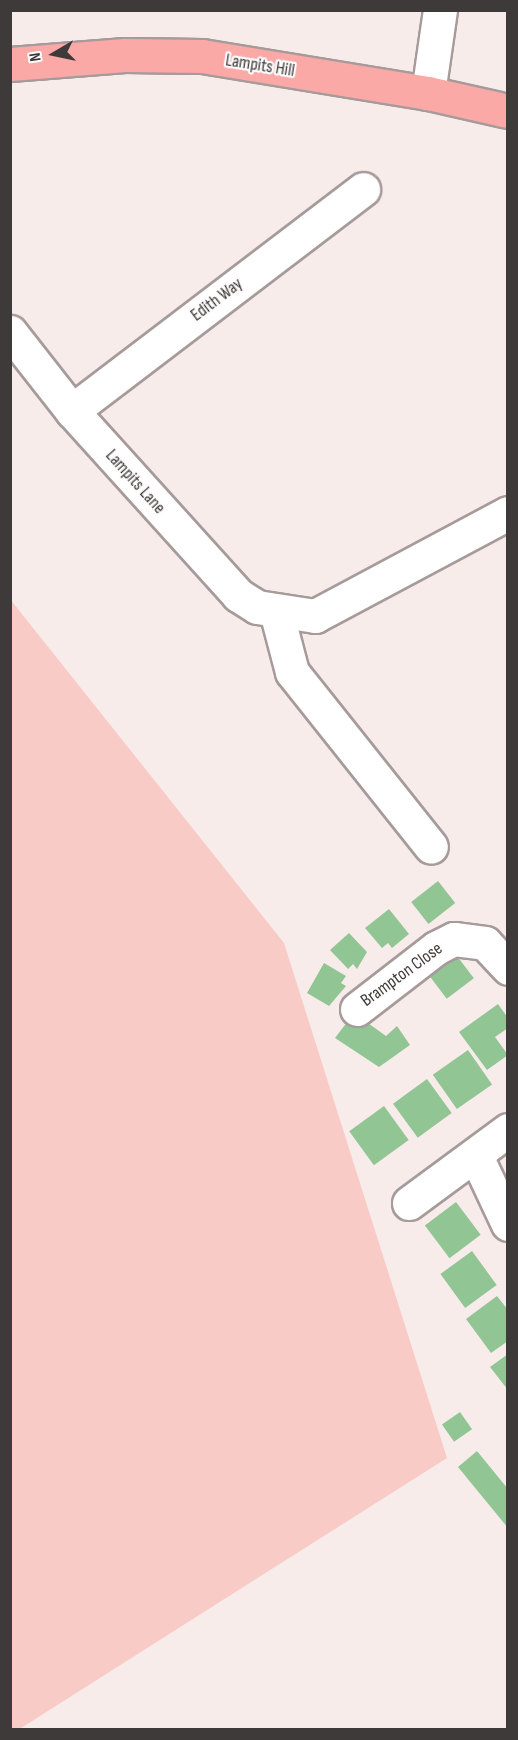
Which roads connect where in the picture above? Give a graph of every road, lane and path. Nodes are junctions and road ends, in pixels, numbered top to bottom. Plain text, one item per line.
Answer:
1 (440, 10) edge
2 (10, 64) edge
3 (428, 93) junction
4 (507, 111) edge
5 (363, 189) dead end
6 (10, 332) edge
7 (72, 411) junction
8 (507, 513) edge
9 (276, 612) junction
10 (431, 847) dead end
11 (507, 968) edge
12 (357, 1009) dead end
13 (507, 1130) edge
14 (476, 1156) junction
15 (409, 1203) dead end
16 (507, 1224) edge

1 - 3 street
2 - 3 main road, Lampits Hill
3 - 4 main road, Lampits Hill
5 - 7 street, Edith Way
6 - 7 street, Lampits Lane
7 - 9 street, Lampits Lane
8 - 9 street, Lampits Lane
9 - 10 street
11 - 12 street, Brampton Close
13 - 14 street
14 - 15 street
14 - 16 street

